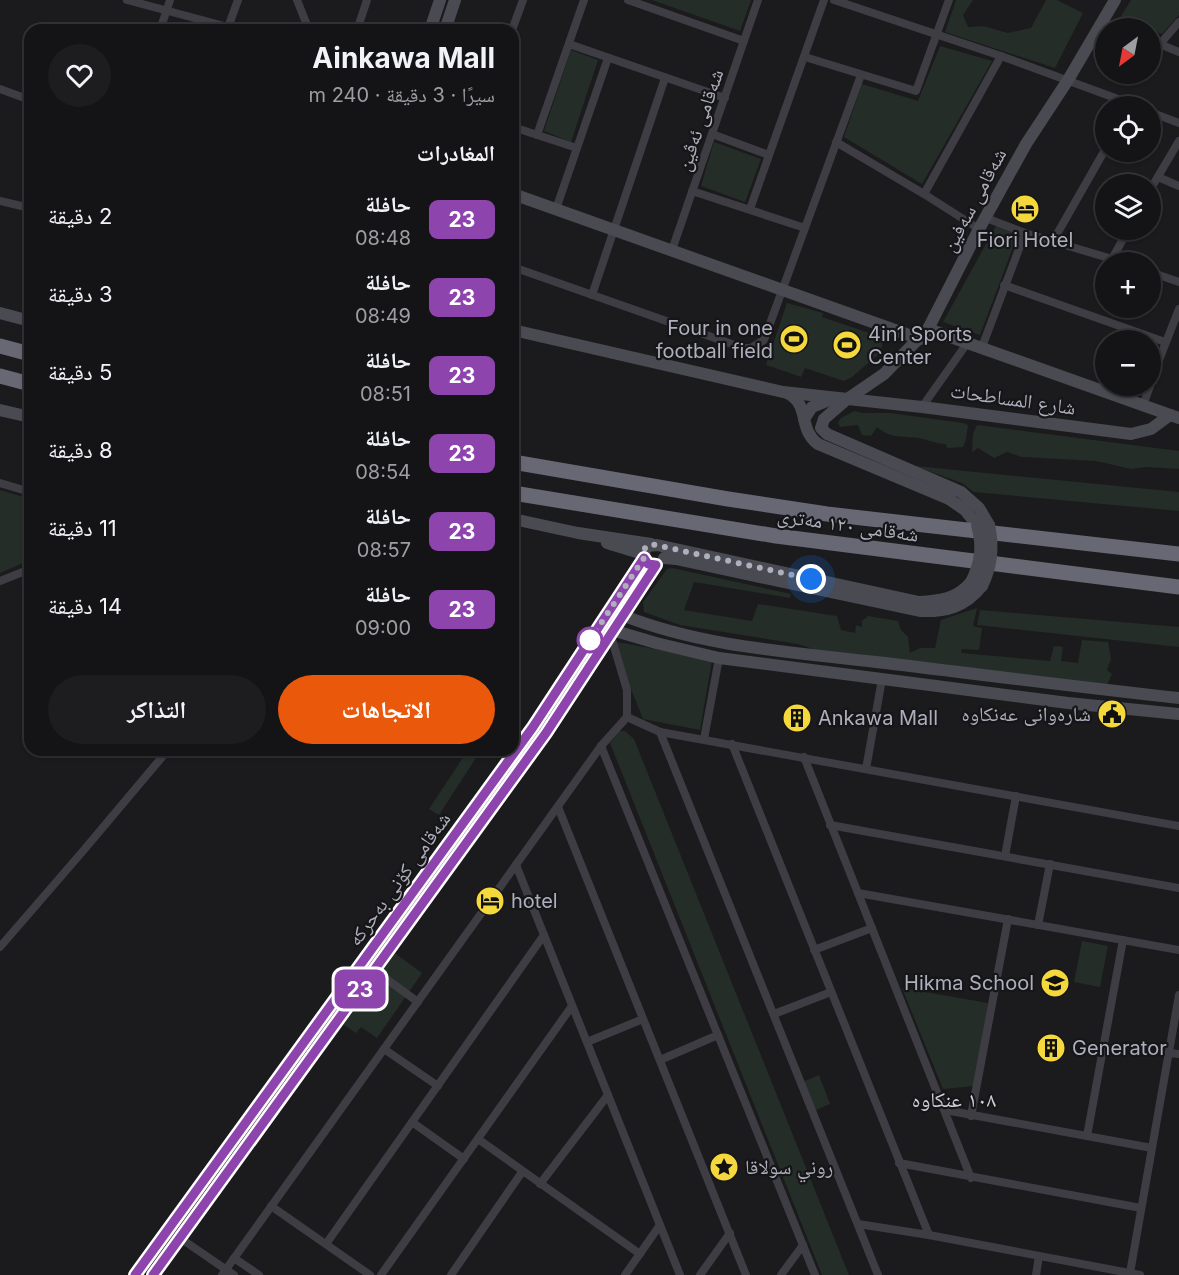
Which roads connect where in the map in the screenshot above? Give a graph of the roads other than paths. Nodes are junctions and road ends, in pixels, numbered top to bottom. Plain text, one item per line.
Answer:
1 (127, 0) edge
2 (170, 0) edge
3 (238, 0) edge
4 (297, 0) edge
5 (307, 0) edge
6 (367, 0) edge
7 (440, 0) edge
8 (455, 0) edge
9 (523, 0) edge
10 (584, 0) edge
11 (628, 0) edge
12 (758, 0) edge
13 (824, 0) edge
14 (834, 0) edge
15 (949, 0) edge
16 (1115, 0) edge
17 (644, 3) edge
18 (167, 10) junction
19 (302, 13) junction
20 (1105, 18) edge
21 (1179, 22) edge
22 (162, 24) edge
23 (214, 24) edge
24 (229, 24) edge
25 (307, 24) edge
26 (359, 24) edge
27 (432, 24) edge
28 (447, 24) edge
29 (514, 24) edge
30 (937, 34) junction
31 (1095, 35) edge
32 (744, 41) junction
33 (1161, 43) edge
34 (568, 44) junction
35 (1161, 44) edge
36 (1179, 52) edge
37 (1001, 56) junction
38 (805, 57) junction
39 (608, 58) junction
40 (861, 75) junction
41 (665, 78) junction
42 (1068, 80) junction
43 (0, 89) edge
44 (1107, 96) edge
45 (24, 98) edge
46 (724, 98) junction
47 (1161, 116) edge
48 (1179, 123) edge
49 (519, 129) edge
50 (712, 134) junction
51 (537, 135) junction
52 (1179, 141) edge
53 (836, 142) junction
54 (577, 148) junction
55 (769, 155) junction
56 (1098, 162) edge
57 (1160, 174) edge
58 (1161, 178) edge
59 (1179, 186) edge
60 (693, 190) junction
61 (924, 194) junction
62 (519, 196) edge
63 (0, 201) edge
64 (24, 207) edge
65 (556, 209) junction
66 (750, 209) junction
67 (983, 223) junction
68 (805, 228) junction
69 (615, 230) junction
70 (1025, 233) junction
71 (1053, 241) junction
72 (672, 250) junction
73 (1095, 254) edge
74 (519, 269) edge
75 (1161, 276) edge
76 (1179, 282) edge
77 (1004, 285) junction
78 (783, 290) junction
79 (592, 295) junction
80 (1179, 309) edge
81 (0, 313) edge
82 (24, 319) edge
83 (928, 329) junction
84 (519, 331) edge
85 (920, 339) junction
86 (968, 342) junction
87 (1165, 342) junction
88 (0, 346) edge
89 (982, 347) junction
90 (24, 352) edge
91 (1161, 353) edge
92 (0, 376) edge
93 (24, 382) edge
94 (783, 392) junction
95 (805, 394) junction
96 (1146, 396) edge
97 (840, 399) junction
98 (1143, 405) junction
99 (922, 407) junction
100 (0, 410) edge
101 (816, 413) junction
102 (24, 416) edge
103 (1174, 416) edge
104 (519, 463) edge
105 (0, 483) edge
106 (24, 490) edge
107 (519, 494) edge
108 (519, 520) edge
109 (983, 525) junction
110 (653, 554) junction
111 (1179, 554) edge
112 (24, 571) edge
113 (0, 581) edge
114 (1179, 587) edge
115 (622, 615) junction
116 (648, 626) junction
117 (611, 632) junction
118 (643, 640) junction
119 (719, 658) junction
120 (882, 679) junction
121 (1071, 686) junction
122 (1179, 698) edge
123 (1068, 703) junction
124 (1179, 714) edge
125 (627, 717) junction
126 (660, 732) junction
127 (704, 739) junction
128 (732, 744) junction
129 (519, 746) edge
130 (602, 746) junction
131 (163, 756) edge
132 (512, 756) edge
133 (804, 757) junction
134 (866, 769) junction
135 (1016, 796) junction
136 (558, 807) junction
137 (830, 825) junction
138 (1179, 826) edge
139 (1005, 856) junction
140 (1050, 864) junction
141 (516, 865) junction
142 (1179, 888) edge
143 (858, 893) junction
144 (1008, 919) junction
145 (1038, 925) junction
146 (872, 928) junction
147 (544, 935) junction
148 (1123, 940) junction
149 (0, 947) edge
150 (814, 950) junction
151 (1179, 950) edge
152 (374, 970) junction
153 (831, 992) junction
154 (1179, 995) edge
155 (418, 1002) junction
156 (572, 1006) junction
157 (774, 1014) junction
158 (643, 1019) junction
159 (718, 1035) junction
160 (587, 1042) junction
161 (384, 1049) junction
162 (1169, 1053) junction
163 (1179, 1054) edge
164 (660, 1060) junction
165 (438, 1086) junction
166 (608, 1095) junction
167 (945, 1110) junction
168 (971, 1116) junction
169 (412, 1122) junction
170 (1087, 1136) junction
171 (478, 1139) junction
172 (1152, 1148) junction
173 (464, 1159) junction
174 (899, 1163) junction
175 (522, 1172) junction
176 (971, 1178) junction
177 (540, 1184) junction
178 (271, 1206) junction
179 (1141, 1208) junction
180 (858, 1224) junction
181 (660, 1225) junction
182 (730, 1233) junction
183 (929, 1235) junction
184 (180, 1238) junction
185 (326, 1244) junction
186 (803, 1245) junction
187 (640, 1254) junction
188 (1039, 1256) junction
189 (234, 1258) junction
190 (227, 1273) edge
191 (1130, 1273) junction
192 (135, 1275) edge
193 (153, 1275) edge
194 (259, 1275) edge
195 (370, 1275) edge
196 (381, 1275) edge
197 (451, 1275) edge
198 (624, 1275) edge
199 (680, 1275) edge
200 (700, 1275) edge
201 (746, 1275) edge
202 (781, 1275) edge
203 (815, 1275) edge
204 (878, 1275) edge
205 (1036, 1275) edge
206 (1140, 1275) edge

1 - 18 street
2 - 18 street
3 - 24 street
4 - 19 street
5 - 19 street
6 - 26 street
7 - 27 street
8 - 28 street
9 - 29 street
10 - 34 street
11 - 17 street
12 - 32 street, شەقامی ئەڤین
13 - 38 street
14 - 30 street
15 - 30 street
16 - 20 street, شەقامی سەفین
17 - 32 street
18 - 22 street
18 - 23 street
19 - 25 street
21 - 33 street
30 - 37 street
30 - 40 street
31 - 42 street, شەقامی سەفین
32 - 46 street, شەقامی ئەڤین
34 - 39 street
34 - 51 street
35 - 36 street
37 - 42 street
37 - 61 street
38 - 40 street
38 - 55 street
39 - 41 street
39 - 54 street
40 - 53 street
41 - 46 street
41 - 69 street
42 - 44 street
42 - 67 street, شەقامی سەفین
43 - 45 street
46 - 50 street, شەقامی ئەڤین
47 - 48 street
49 - 51 street
50 - 55 street
50 - 60 street, شەقامی ئەڤین
51 - 54 street
52 - 57 street
53 - 61 street
53 - 68 street
54 - 65 street
55 - 66 street
56 - 71 street
58 - 59 street
60 - 66 street
60 - 72 street, شەقامی ئەڤین
61 - 67 street
62 - 65 street
63 - 64 street
65 - 69 street
66 - 68 street
67 - 70 street
67 - 83 street, شەقامی سەفین
68 - 78 street
69 - 72 street
69 - 79 street
70 - 71 street
70 - 77 street
71 - 73 street
72 - 78 street
74 - 79 street
75 - 76 street
77 - 87 street
77 - 89 street
78 - 79 street
78 - 85 street
80 - 87 street
81 - 82 street
83 - 85 street, شەقامی سەفین
83 - 86 street
84 - 94 street, شارع المساطحات
85 - 97 street, شەقامی سەفین
86 - 89 street
86 - 99 street
87 - 91 street
88 - 90 highway
89 - 98 street
92 - 93 highway
94 - 95 street, شارع المساطحات
94 - 101 street
95 - 97 street, شارع المساطحات
95 - 101 street
96 - 98 street
97 - 99 street, شارع المساطحات
97 - 101 street
98 - 103 street
99 - 103 street, شارع المساطحات
100 - 102 street
101 - 109 street
101 - 109 street
104 - 111 highway, شەقامی ١٢٠ مەتری
105 - 106 street
107 - 114 highway, شەقامی ١٢٠ مەتری
108 - 110 street
109 - 110 street, bridge
110 - 115 street, شەقامی کۆنی بەحرکە
110 - 129 street, شەقامی کۆنی بەحرکە
112 - 113 street
115 - 116 street
115 - 117 street, شەقامی کۆنی بەحرکە
116 - 118 street
116 - 121 street
117 - 118 street
117 - 125 street
117 - 152 street, شەقامی کۆنی بەحرکە
118 - 119 street
119 - 120 street
119 - 127 street
120 - 123 street
120 - 134 street
121 - 122 street
121 - 123 street
123 - 124 street
125 - 126 street
125 - 130 street
126 - 127 street
126 - 157 street
127 - 128 street
128 - 133 street
128 - 150 street
130 - 136 street
130 - 159 street
131 - 149 street
132 - 192 street, شەقامی کۆنی بەحرکە
133 - 134 street
133 - 137 street
134 - 135 street
135 - 138 street
135 - 139 street
136 - 141 street
136 - 158 street
137 - 139 street
137 - 143 street
139 - 140 street
140 - 142 street
140 - 145 street
141 - 147 street
141 - 155 street
143 - 144 street
143 - 146 street
144 - 145 street
144 - 168 street
145 - 148 street
146 - 150 street
146 - 167 street
147 - 156 street
147 - 165 street
148 - 151 street
148 - 170 street
150 - 153 street
152 - 155 street
152 - 184 street, شەقامی کۆنی بەحرکە
153 - 157 street
153 - 174 street
154 - 162 street
155 - 161 street
156 - 160 street
156 - 171 street
157 - 180 street
158 - 160 street
158 - 164 street
159 - 164 street
159 - 186 street
160 - 166 street
161 - 165 street
161 - 178 street
162 - 163 street
162 - 172 street
164 - 182 street
165 - 169 street
166 - 177 street
166 - 181 street
167 - 168 street
167 - 176 street
168 - 170 street
169 - 173 street
169 - 185 street
170 - 172 street
171 - 173 street
171 - 175 street
172 - 179 street
173 - 196 street
174 - 176 street
174 - 183 street
175 - 177 street
175 - 197 street
176 - 179 street
177 - 187 street
178 - 185 street
178 - 189 street
179 - 191 street
180 - 183 street
180 - 204 street
181 - 187 street
181 - 199 street
182 - 200 street
182 - 201 street
183 - 188 street
184 - 190 street
184 - 193 street, شەقامی کۆنی بەحرکە
185 - 195 street
186 - 202 street
186 - 203 street
187 - 198 street
188 - 191 street
188 - 205 street
189 - 190 street
189 - 194 street
191 - 206 street

